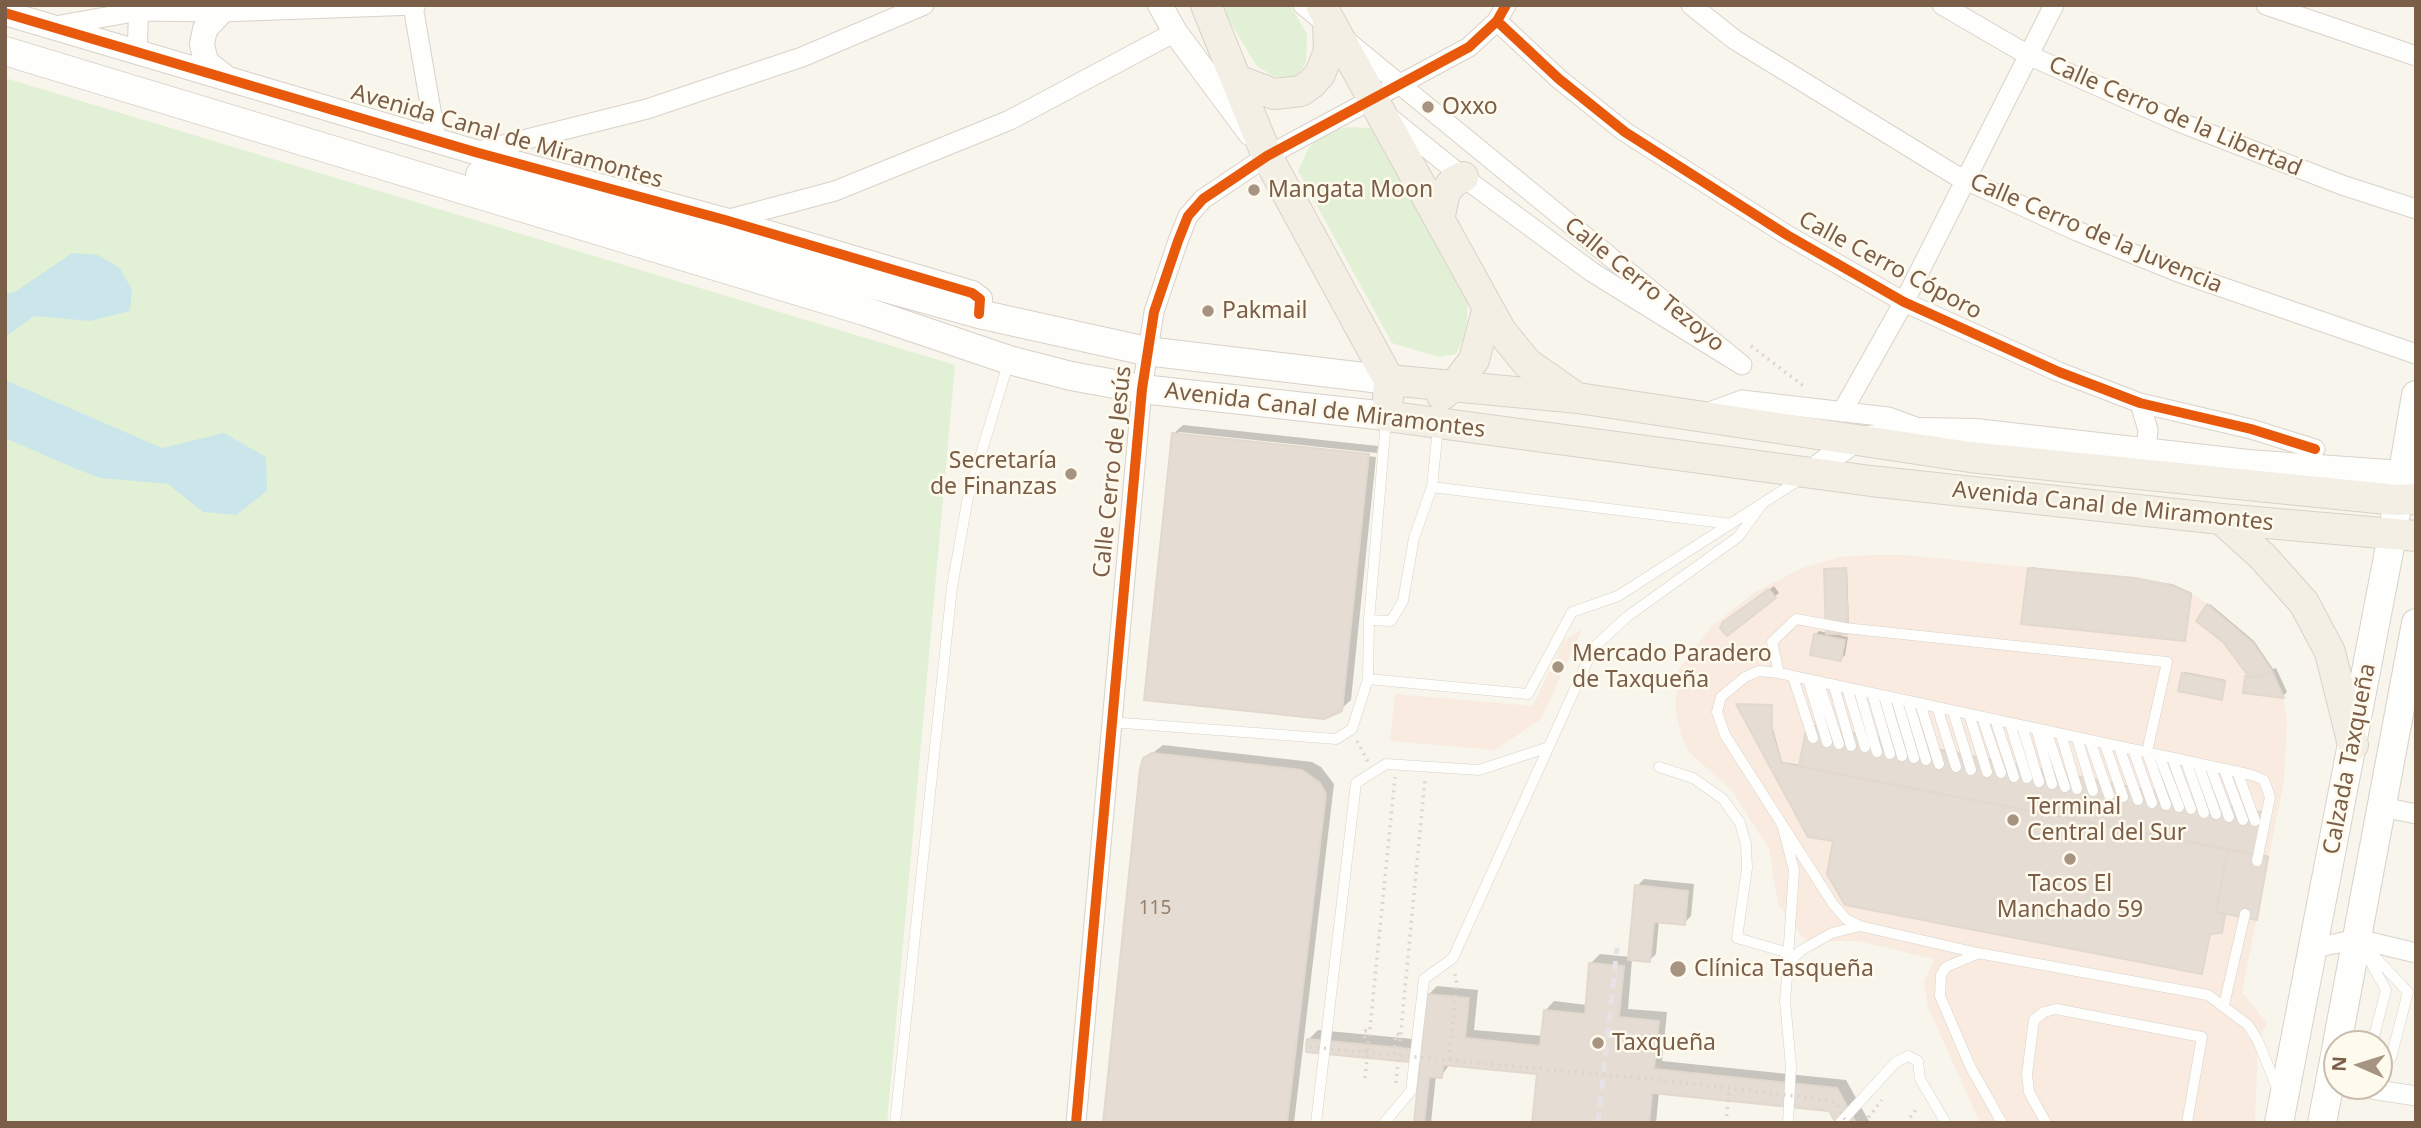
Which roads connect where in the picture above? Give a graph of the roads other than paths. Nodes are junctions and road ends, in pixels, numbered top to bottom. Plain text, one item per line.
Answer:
1 (924, 5) edge
2 (1160, 5) edge
3 (1206, 5) edge
4 (1691, 5) edge
5 (1942, 5) edge
6 (2054, 5) edge
7 (2266, 5) edge
8 (415, 6) edge
9 (139, 8) edge
10 (1317, 8) edge
11 (221, 12) junction
12 (5, 13) edge
13 (1501, 13) edge
14 (51, 27) junction
15 (5, 31) edge
16 (1175, 32) junction
17 (5, 51) edge
18 (137, 51) junction
19 (2028, 55) junction
20 (2416, 56) edge
21 (233, 79) junction
22 (1237, 80) junction
23 (1378, 105) junction
24 (537, 134) junction
25 (436, 139) junction
26 (475, 152) junction
27 (1268, 156) junction
28 (533, 169) junction
29 (1463, 177) junction
30 (1966, 180) junction
31 (2416, 209) edge
32 (1440, 215) junction
33 (725, 220) junction
34 (1905, 302) junction
35 (1488, 307) junction
36 (864, 311) junction
37 (979, 314) junction
38 (1146, 351) junction
39 (2416, 354) edge
40 (1009, 360) junction
41 (1389, 380) junction
42 (1455, 385) junction
43 (1142, 389) junction
44 (2416, 395) edge
45 (1578, 398) junction
46 (2140, 403) junction
47 (1842, 412) junction
48 (1386, 416) junction
49 (1698, 416) junction
50 (1439, 423) junction
51 (2251, 429) junction
52 (1923, 430) junction
53 (1855, 440) junction
54 (2315, 449) dead end
55 (2146, 450) junction
56 (1970, 457) junction
57 (2248, 462) junction
58 (1810, 473) junction
59 (1432, 487) junction
60 (2407, 487) edge
61 (1763, 503) junction
62 (2221, 519) junction
63 (1731, 524) junction
64 (2404, 536) edge
65 (1369, 620) junction
66 (2416, 623) edge
67 (1779, 673) junction
68 (1793, 677) junction
69 (1368, 679) junction
70 (1808, 680) junction
71 (1819, 683) junction
72 (2411, 683) edge
73 (1834, 686) junction
74 (1847, 688) junction
75 (1859, 690) junction
76 (1872, 694) junction
77 (1884, 696) junction
78 (1896, 698) junction
79 (1908, 701) junction
80 (1920, 704) junction
81 (1937, 707) junction
82 (1953, 711) junction
83 (1969, 714) junction
84 (1982, 717) junction
85 (1995, 719) junction
86 (1110, 722) junction
87 (2010, 723) junction
88 (2022, 726) junction
89 (2041, 729) junction
90 (2061, 734) junction
91 (1813, 738) dead end
92 (2077, 738) junction
93 (2090, 741) junction
94 (1826, 742) dead end
95 (1839, 744) dead end
96 (2105, 744) junction
97 (2353, 745) junction
98 (1852, 746) dead end
99 (1865, 747) dead end
100 (2119, 747) junction
101 (1546, 748) junction
102 (2133, 749) junction
103 (1877, 751) dead end
104 (2147, 752) junction
105 (1889, 754) dead end
106 (2159, 755) junction
107 (1902, 756) dead end
108 (1914, 758) dead end
109 (2172, 758) junction
110 (1926, 760) dead end
111 (2186, 761) junction
112 (1939, 764) dead end
113 (2198, 764) junction
114 (2210, 765) junction
115 (1659, 767) dead end
116 (1956, 767) dead end
117 (2224, 769) junction
118 (1971, 770) dead end
119 (2237, 771) junction
120 (1987, 772) dead end
121 (2001, 773) dead end
122 (2014, 776) dead end
123 (2027, 778) dead end
124 (2039, 782) dead end
125 (2052, 784) dead end
126 (2065, 787) dead end
127 (2077, 789) dead end
128 (2093, 791) dead end
129 (2109, 795) dead end
130 (2123, 797) dead end
131 (2138, 800) dead end
132 (2152, 803) dead end
133 (2166, 805) dead end
134 (2179, 807) dead end
135 (2383, 807) junction
136 (2191, 809) dead end
137 (2204, 813) dead end
138 (2216, 814) dead end
139 (2416, 814) edge
140 (1780, 817) junction
141 (2229, 817) dead end
142 (2243, 820) dead end
143 (2255, 821) dead end
144 (2257, 861) dead end
145 (2245, 914) dead end
146 (1860, 926) junction
147 (2358, 939) junction
148 (2314, 948) junction
149 (1788, 953) junction
150 (2416, 953) edge
151 (1978, 954) junction
152 (1788, 964) junction
153 (2224, 1005) junction
154 (2340, 1030) edge
155 (2376, 1030) edge
156 (2393, 1050) edge
157 (2393, 1092) edge
158 (2416, 1096) edge
159 (2331, 1100) edge
160 (2281, 1113) edge
161 (895, 1123) edge
162 (1076, 1123) edge
163 (1316, 1123) edge
164 (1384, 1123) edge
165 (1788, 1123) edge
166 (1840, 1123) edge
167 (1946, 1123) edge
168 (2002, 1123) edge
169 (2046, 1123) edge
170 (2187, 1123) edge
171 (2322, 1123) edge

1 - 24 street
2 - 16 street
3 - 22 main road
4 - 30 street, Calle Cerro de la Juvencia
5 - 19 street, Calle Cerro de la Libertad
6 - 19 street
7 - 20 street
8 - 11 street
8 - 25 street
9 - 11 street
9 - 14 street
9 - 18 street
10 - 22 main road
10 - 23 main road
10 - 29 street, Calle Cerro Tezoyo
11 - 21 street
12 - 14 street, Avenida Canal de Miramontes
13 - 23 street, Calle Cerro de Jesús
13 - 34 street, Calle Cerro Cóporo
14 - 18 street, Avenida Canal de Miramontes
15 - 37 main road, Avenida Canal de Miramontes
16 - 27 street
16 - 33 street
17 - 36 main road, Avenida Canal de Miramontes
18 - 21 street, Avenida Canal de Miramontes
19 - 30 street
19 - 31 street, Calle Cerro de la Libertad
21 - 25 street, Avenida Canal de Miramontes
22 - 27 main road
23 - 27 street, Calle Cerro de Jesús
23 - 29 street, Calle Cerro Tezoyo
23 - 32 main road
24 - 26 street
24 - 28 street
25 - 26 street, Avenida Canal de Miramontes
26 - 28 street, Avenida Canal de Miramontes
27 - 38 street, Calle Cerro de Jesús
27 - 41 main road
28 - 33 street, Avenida Canal de Miramontes
29 - 32 main road
30 - 34 street
30 - 39 street, Calle Cerro de la Juvencia
32 - 35 main road
33 - 37 street, Avenida Canal de Miramontes
34 - 46 street, Calle Cerro Cóporo
34 - 47 street
35 - 42 main road
35 - 45 main road
36 - 37 main road
36 - 40 main road, Avenida Canal de Miramontes
37 - 38 main road, Avenida Canal de Miramontes
38 - 41 main road, Avenida Canal de Miramontes
38 - 43 street, Calle Cerro de Jesús
40 - 43 main road, Avenida Canal de Miramontes
40 - 161 lane
41 - 42 main road, Avenida Canal de Miramontes
41 - 48 main road
42 - 45 main road, Avenida Canal de Miramontes
42 - 48 main road
43 - 48 main road, Avenida Canal de Miramontes
43 - 86 street, Calle Cerro de Jesús
44 - 60 main road, Calzada Taxqueña
45 - 49 main road, Avenida Canal de Miramontes
46 - 51 street, Calle Cerro Cóporo
46 - 55 street
47 - 49 street, Avenida Canal de Miramontes
47 - 52 street, Avenida Canal de Miramontes
48 - 50 main road, Avenida Canal de Miramontes
48 - 65 lane
49 - 53 main road, Avenida Canal de Miramontes
50 - 58 main road, Avenida Canal de Miramontes
50 - 59 lane
51 - 54 street, Calle Cerro Cóporo
51 - 57 street
52 - 53 street, Avenida Canal de Miramontes
52 - 55 street, Avenida Canal de Miramontes
52 - 56 street, Avenida Canal de Miramontes
53 - 56 main road, Avenida Canal de Miramontes
53 - 58 street, Avenida Canal de Miramontes
55 - 57 street, Avenida Canal de Miramontes
56 - 60 main road, Avenida Canal de Miramontes
57 - 60 street, Avenida Canal de Miramontes
58 - 61 lane
58 - 62 main road, Avenida Canal de Miramontes
59 - 63 lane
59 - 65 lane
60 - 64 main road, Calzada Taxqueña
61 - 63 lane
61 - 101 lane
62 - 64 main road, Avenida Canal de Miramontes
62 - 97 main road
63 - 69 lane
64 - 97 main road, Calzada Taxqueña
65 - 69 lane
66 - 72 main road, Calzada Taxqueña
67 - 68 lane
67 - 104 lane
67 - 140 lane
68 - 70 lane
68 - 91 lane
69 - 86 lane
70 - 71 lane
70 - 94 lane
71 - 73 lane
71 - 95 lane
72 - 135 main road, Calzada Taxqueña
73 - 74 lane
73 - 98 lane
74 - 75 lane
74 - 99 lane
75 - 76 lane
75 - 103 lane
76 - 77 lane
76 - 105 lane
77 - 78 lane
77 - 107 lane
78 - 79 lane
78 - 108 lane
79 - 80 lane
79 - 110 lane
80 - 81 lane
80 - 112 lane
81 - 82 lane
81 - 116 lane
82 - 83 lane
82 - 118 lane
83 - 84 lane
83 - 120 lane
84 - 85 lane
84 - 121 lane
85 - 87 lane
85 - 122 lane
86 - 162 street, Calle Cerro de Jesús
87 - 88 lane
87 - 123 lane
88 - 89 lane
88 - 124 lane
89 - 90 lane
89 - 125 lane
89 - 126 lane
90 - 92 lane
90 - 127 lane
92 - 93 lane
92 - 128 lane
93 - 96 lane
93 - 129 lane
96 - 100 lane
96 - 130 lane
97 - 148 main road, Calzada Taxqueña
100 - 102 lane
100 - 131 lane
101 - 163 lane
101 - 164 lane
102 - 104 lane
102 - 132 lane
104 - 106 lane
104 - 133 lane
106 - 109 lane
106 - 134 lane
109 - 111 lane
109 - 136 lane
111 - 113 lane
111 - 137 lane
113 - 114 lane
113 - 138 lane
114 - 117 lane
114 - 141 lane
115 - 149 lane
117 - 119 lane
117 - 142 lane
119 - 143 lane
119 - 144 lane
135 - 139 street
135 - 147 main road, Calzada Taxqueña
140 - 146 lane
140 - 149 lane
145 - 153 lane
146 - 151 lane
146 - 152 lane
147 - 148 street
147 - 150 street
147 - 154 main road, Calzada Taxqueña
147 - 155 lane
147 - 156 lane
148 - 160 main road, Calzada Taxqueña
149 - 152 lane
151 - 153 lane
151 - 168 lane
152 - 165 lane
153 - 160 lane
157 - 158 street
159 - 171 main road, Calzada Taxqueña
166 - 167 lane
169 - 170 lane

